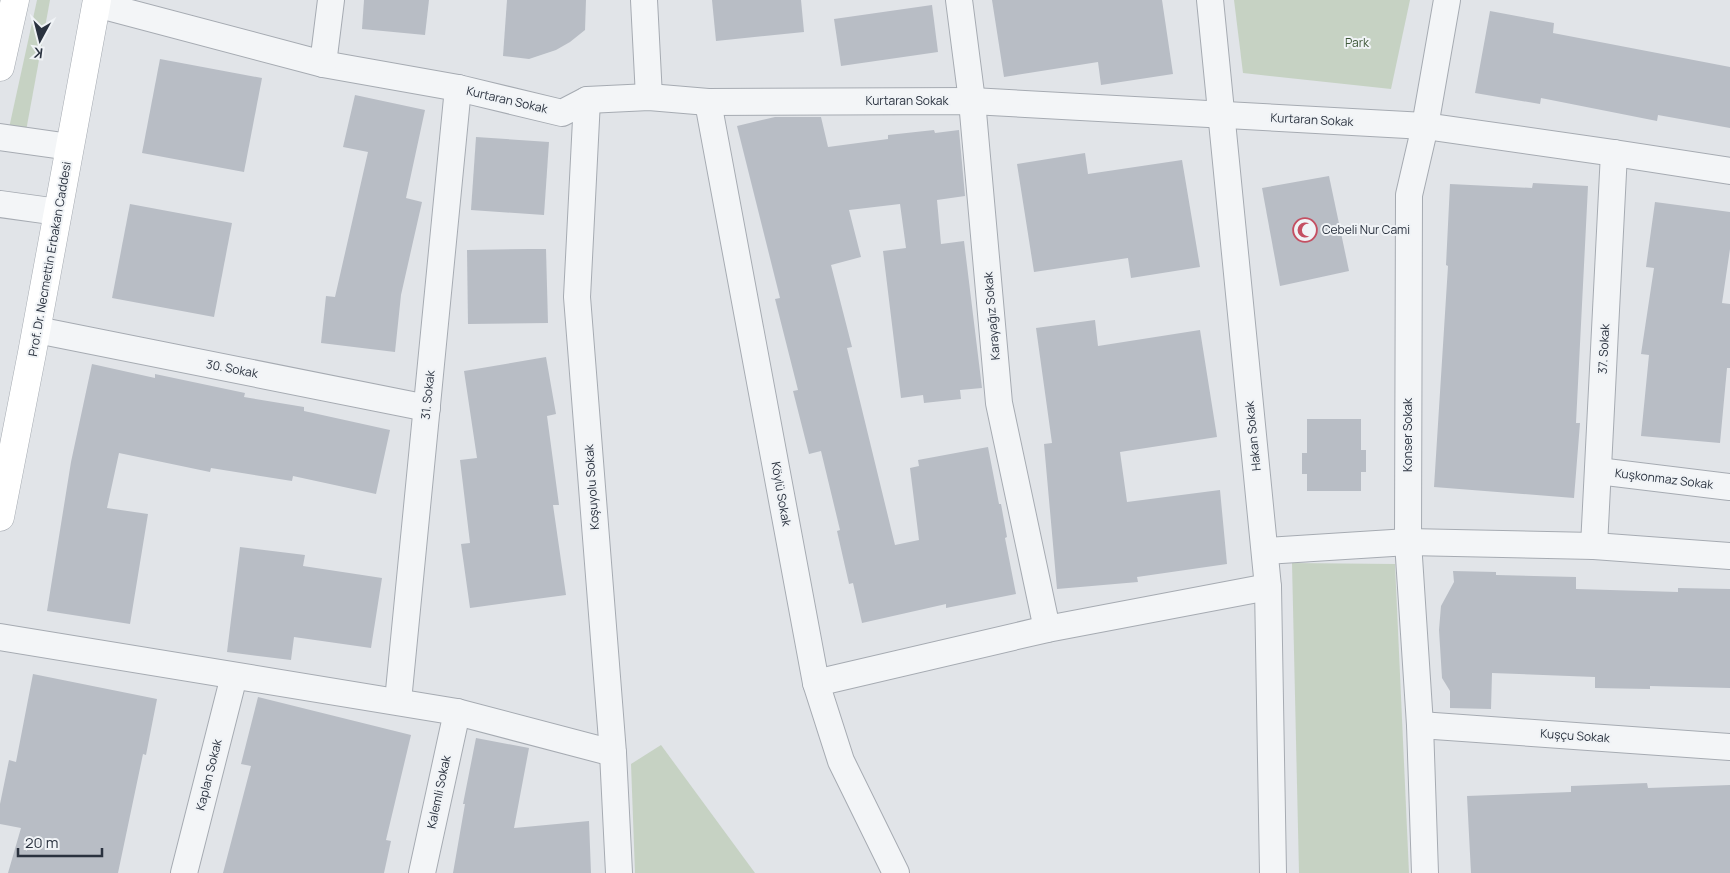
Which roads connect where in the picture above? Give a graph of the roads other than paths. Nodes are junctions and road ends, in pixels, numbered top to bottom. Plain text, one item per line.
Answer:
1 (15, 0) edge
2 (331, 0) edge
3 (644, 0) edge
4 (959, 0) edge
5 (1210, 0) edge
6 (1447, 0) edge
7 (97, 2) edge
8 (322, 64) junction
9 (0, 67) edge
10 (458, 88) junction
11 (649, 97) junction
12 (587, 100) junction
13 (972, 101) junction
14 (708, 102) junction
15 (1222, 114) junction
16 (1425, 126) junction
17 (0, 137) edge
18 (70, 147) junction
19 (1614, 152) junction
20 (1730, 172) edge
21 (0, 204) edge
22 (58, 212) junction
23 (37, 330) junction
24 (427, 408) junction
25 (1598, 471) junction
26 (1730, 487) edge
27 (0, 517) edge
28 (1408, 542) junction
29 (1594, 546) junction
30 (1265, 551) junction
31 (1730, 556) edge
32 (1268, 587) junction
33 (1047, 629) junction
34 (0, 637) edge
35 (234, 676) junction
36 (816, 683) junction
37 (398, 701) junction
38 (457, 712) junction
39 (1420, 725) junction
40 (1730, 747) edge
41 (613, 753) junction
42 (184, 873) edge
43 (422, 873) edge
44 (619, 873) edge
45 (896, 873) edge
46 (1273, 873) edge
47 (1425, 873) edge

1 - 9 main road
2 - 8 street
3 - 11 street
4 - 13 street, Karayağız Sokak
5 - 15 street, Hakan Sokak
6 - 16 street, Konser Sokak
7 - 8 street, Kurtaran Sokak
7 - 18 main road, Prof. Dr. Necmettin Erbakan Caddesi
8 - 10 street, Kurtaran Sokak
10 - 12 street, Kurtaran Sokak
10 - 24 street, 31. Sokak
11 - 12 street, Kurtaran Sokak
11 - 14 street, Kurtaran Sokak
12 - 41 street, Koşuyolu Sokak
13 - 14 street, Kurtaran Sokak
13 - 15 street, Kurtaran Sokak
13 - 33 street, Karayağız Sokak
14 - 36 street, Köylü Sokak
15 - 16 street, Kurtaran Sokak
15 - 30 street, Hakan Sokak
16 - 19 street, Kurtaran Sokak
16 - 28 street, Konser Sokak
17 - 18 street
18 - 22 main road, Prof. Dr. Necmettin Erbakan Caddesi
19 - 20 street, Kurtaran Sokak
19 - 25 street, 37. Sokak
21 - 22 street
22 - 23 main road, Prof. Dr. Necmettin Erbakan Caddesi
23 - 24 street, 30. Sokak
23 - 27 main road, Prof. Dr. Necmettin Erbakan Caddesi
24 - 37 street, 31. Sokak
25 - 26 street, Kuşkonmaz Sokak
25 - 29 street, 37. Sokak
28 - 29 street
28 - 30 street
28 - 39 street, Konser Sokak
29 - 31 street
30 - 32 street, Hakan Sokak
32 - 33 street
32 - 46 street, Hakan Sokak
33 - 36 street
34 - 35 street
35 - 37 street
35 - 42 street, Kaplan Sokak
36 - 45 street, Köylü Sokak
37 - 38 street
38 - 41 street
38 - 43 street, Kalemli Sokak
39 - 40 street, Kuşçu Sokak
39 - 47 street, Konser Sokak
41 - 44 street, Koşuyolu Sokak

